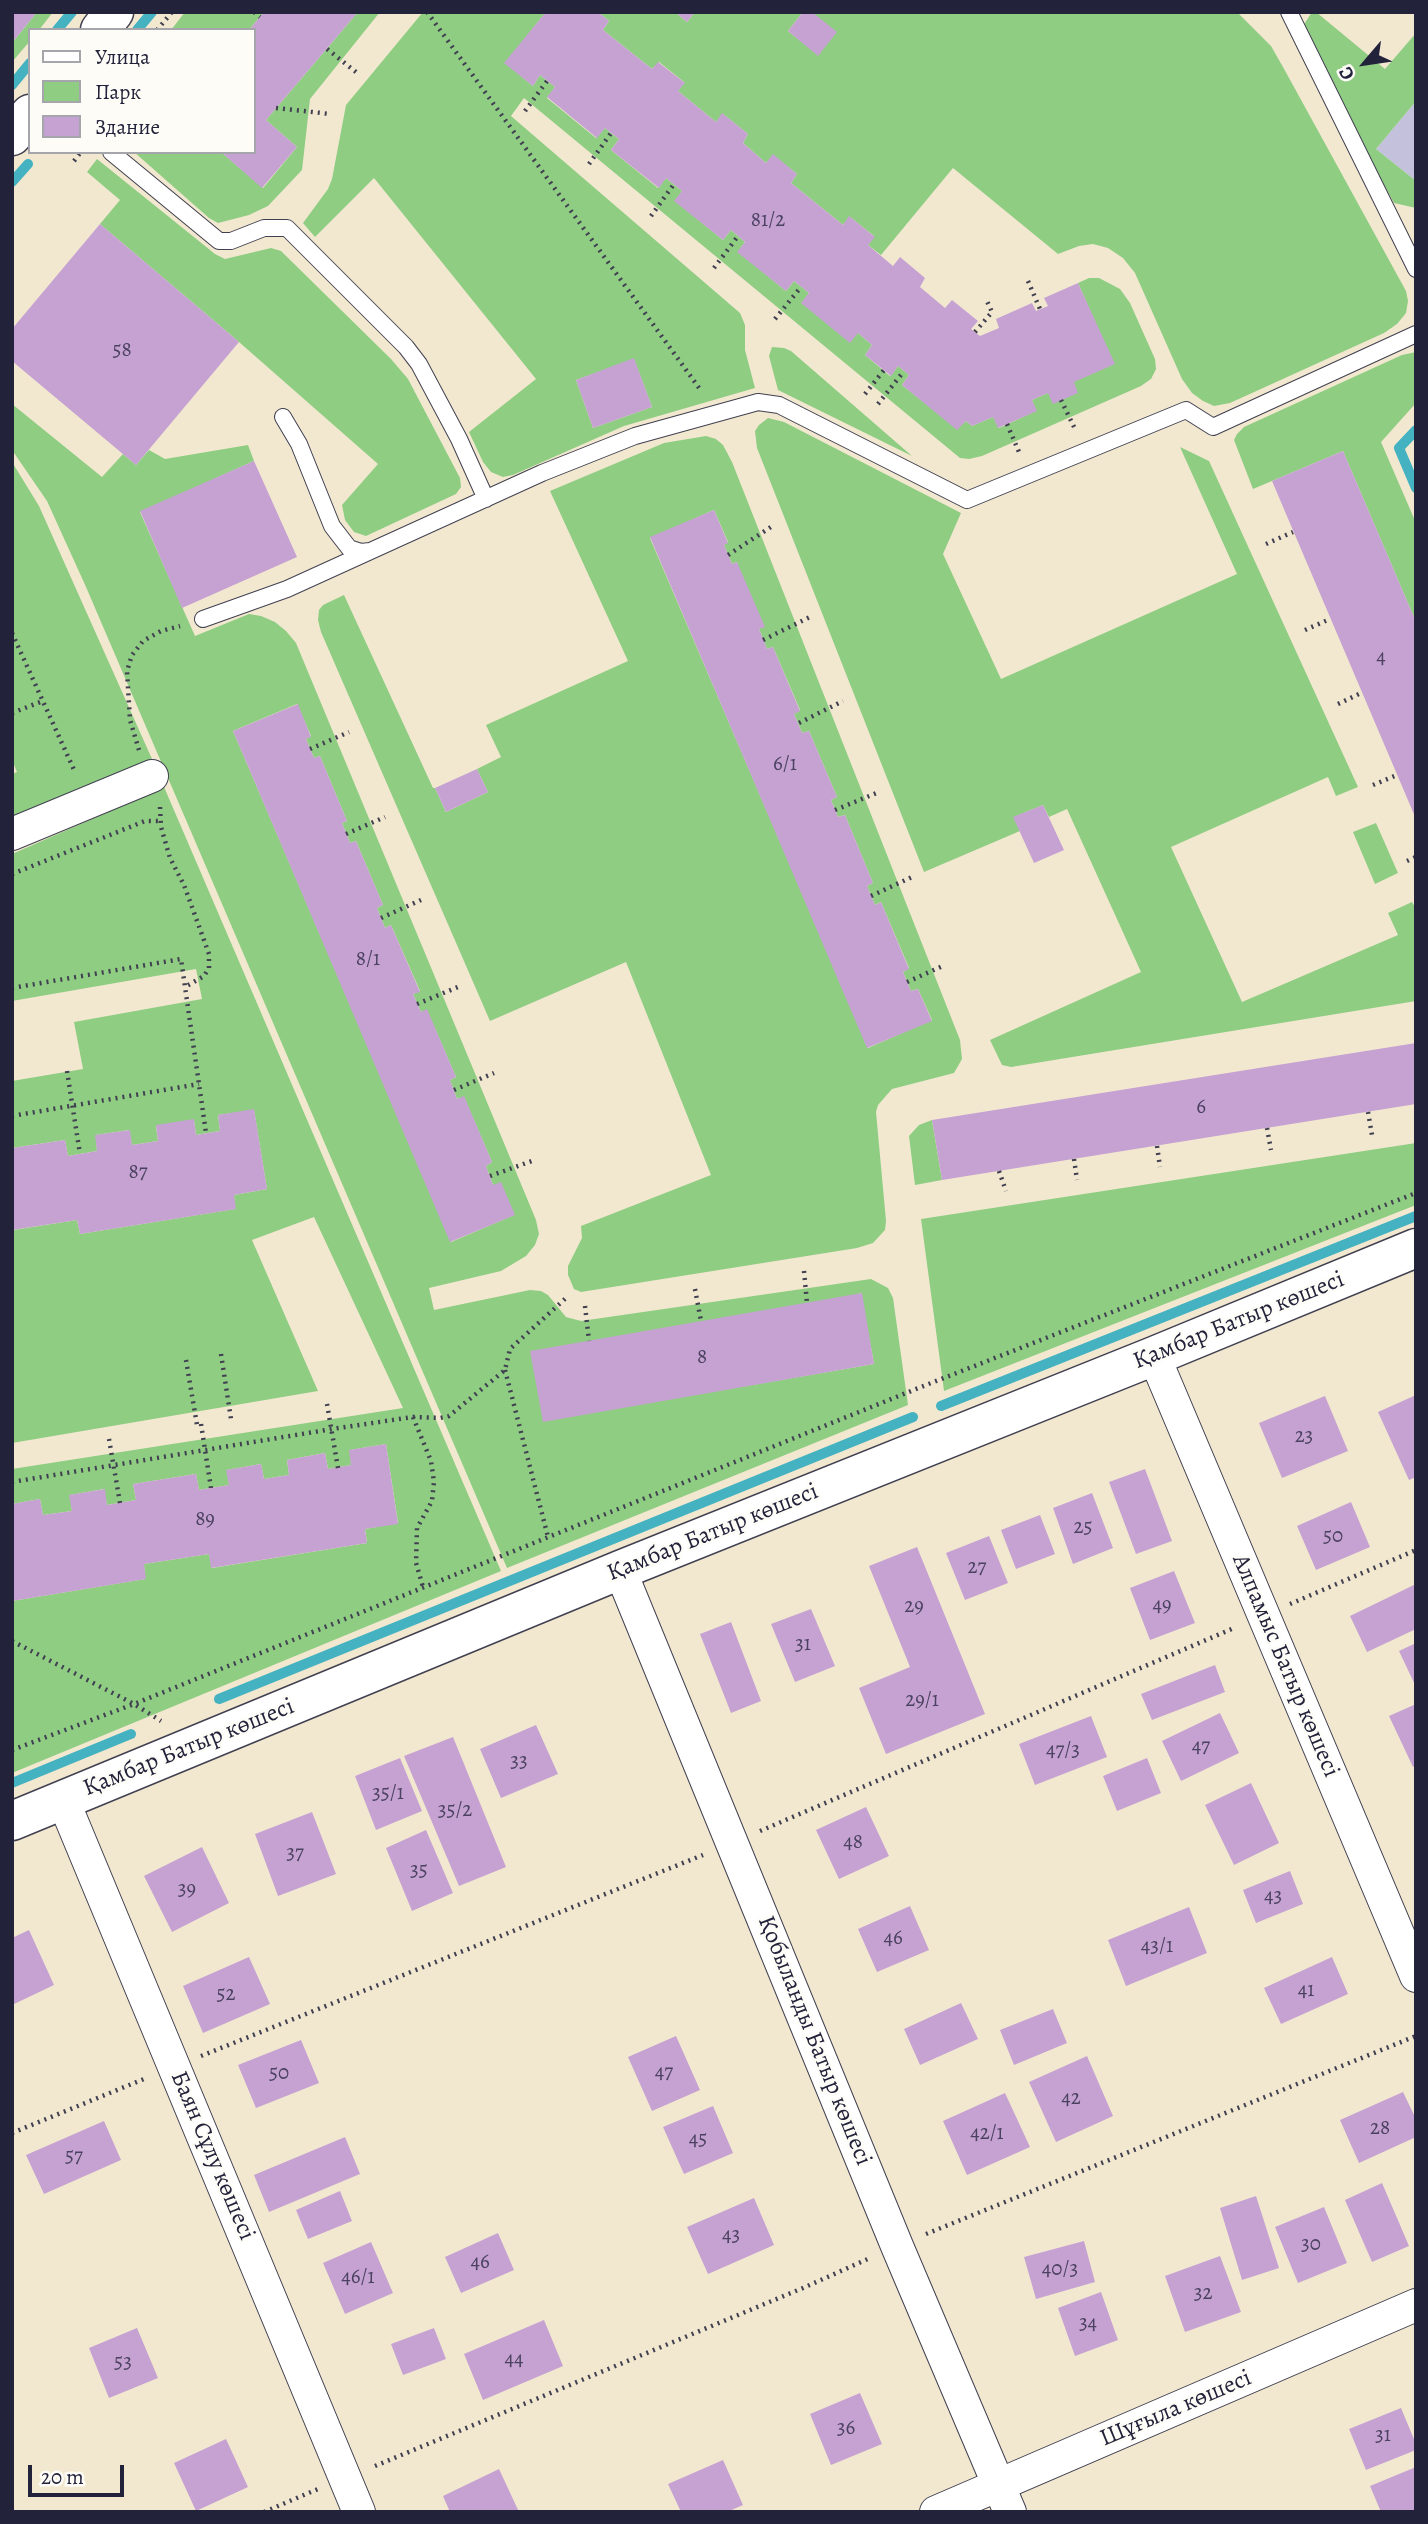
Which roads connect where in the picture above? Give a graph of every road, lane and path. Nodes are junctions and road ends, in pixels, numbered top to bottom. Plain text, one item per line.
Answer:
1 (114, 12) edge
2 (172, 12) edge
3 (254, 12) edge
4 (428, 12) edge
5 (1289, 12) edge
6 (260, 17) dead end
7 (102, 28) edge
8 (159, 28) edge
9 (327, 49) dead end
10 (356, 72) dead end
11 (547, 81) dead end
12 (276, 108) dead end
13 (525, 111) dead end
14 (330, 114) dead end
15 (28, 116) edge
16 (611, 133) dead end
17 (12, 136) edge
18 (79, 154) edge
19 (113, 154) edge
20 (74, 161) dead end
21 (589, 164) dead end
22 (674, 184) dead end
23 (651, 216) dead end
24 (738, 236) dead end
25 (714, 268) dead end
26 (1416, 269) edge
27 (1028, 281) dead end
28 (801, 287) dead end
29 (986, 299) dead end
30 (1040, 309) dead end
31 (775, 319) dead end
32 (975, 332) dead end
33 (1416, 334) edge
34 (884, 370) dead end
35 (904, 371) dead end
36 (865, 394) dead end
37 (1061, 400) dead end
38 (878, 404) dead end
39 (716, 413) junction
40 (283, 417) dead end
41 (1007, 424) dead end
42 (1085, 451) junction
43 (1030, 474) junction
44 (486, 499) junction
45 (774, 525) dead end
46 (1293, 532) dead end
47 (1266, 544) dead end
48 (373, 550) junction
49 (728, 555) dead end
50 (810, 617) dead end
51 (203, 619) dead end
52 (1330, 619) dead end
53 (1305, 630) dead end
54 (12, 632) edge
55 (763, 640) dead end
56 (1362, 693) dead end
57 (43, 701) junction
58 (843, 701) dead end
59 (1338, 704) dead end
60 (12, 713) edge
61 (799, 723) dead end
62 (349, 732) dead end
63 (310, 749) dead end
64 (75, 772) dead end
65 (1397, 775) dead end
66 (152, 776) dead end
67 (1373, 785) dead end
68 (879, 792) dead end
69 (835, 810) dead end
70 (385, 817) dead end
71 (161, 821) dead end
72 (12, 834) edge
73 (346, 834) dead end
74 (1416, 857) edge
75 (1407, 861) dead end
76 (12, 874) edge
77 (912, 877) dead end
78 (871, 896) dead end
79 (421, 900) dead end
80 (381, 918) dead end
81 (945, 965) dead end
82 (907, 982) dead end
83 (457, 987) dead end
84 (12, 988) edge
85 (417, 1004) dead end
86 (67, 1072) dead end
87 (494, 1073) dead end
88 (199, 1084) junction
89 (454, 1090) dead end
90 (73, 1105) junction
91 (1368, 1112) dead end
92 (12, 1116) edge
93 (1266, 1128) dead end
94 (206, 1133) dead end
95 (1372, 1135) dead end
96 (1157, 1146) dead end
97 (1271, 1150) dead end
98 (80, 1154) dead end
99 (1074, 1159) dead end
100 (531, 1161) dead end
101 (1160, 1167) dead end
102 (999, 1171) dead end
103 (490, 1176) dead end
104 (1077, 1180) dead end
105 (1006, 1191) dead end
106 (1416, 1193) edge
107 (1416, 1248) edge
108 (804, 1271) dead end
109 (695, 1289) dead end
110 (566, 1298) dead end
111 (807, 1303) dead end
112 (585, 1306) dead end
113 (701, 1321) dead end
114 (589, 1341) dead end
115 (220, 1354) dead end
116 (1154, 1356) junction
117 (186, 1360) dead end
118 (505, 1370) junction
119 (327, 1404) dead end
120 (413, 1417) junction
121 (231, 1419) dead end
122 (332, 1429) junction
123 (109, 1439) dead end
124 (205, 1449) junction
125 (114, 1464) junction
126 (338, 1468) dead end
127 (12, 1482) edge
128 (211, 1488) dead end
129 (120, 1503) dead end
130 (548, 1537) junction
131 (620, 1570) junction
132 (423, 1587) junction
133 (12, 1641) edge
134 (134, 1704) junction
135 (167, 1732) dead end
136 (12, 1750) edge
137 (63, 1800) junction
138 (12, 1821) edge
139 (1416, 1976) edge
140 (1416, 2036) edge
141 (897, 2246) junction
142 (1416, 2305) edge
143 (345, 2478) junction
144 (1004, 2499) edge
145 (264, 2512) edge
146 (359, 2512) edge
147 (936, 2512) edge

1 - 7 main road
2 - 8 path
3 - 6 path
4 - 39 path
5 - 26 lane
9 - 10 path
11 - 13 path
12 - 14 path
15 - 17 main road
16 - 21 path
18 - 20 path
19 - 44 lane
22 - 23 path
24 - 25 path
27 - 30 path
28 - 31 path
29 - 32 path
33 - 42 lane
34 - 36 path
35 - 38 path
37 - 42 path
39 - 43 lane
39 - 44 lane
40 - 48 lane
41 - 43 path
42 - 43 lane
44 - 48 lane
45 - 49 path
46 - 47 path
48 - 51 lane
50 - 55 path
52 - 53 path
54 - 57 path
56 - 59 path
57 - 60 path
57 - 64 path
58 - 61 path
62 - 63 path
65 - 67 path
66 - 72 street
68 - 69 path
70 - 73 path
71 - 76 path
74 - 75 path
77 - 78 path
79 - 80 path
81 - 82 path
83 - 85 path
84 - 88 path
86 - 90 path
87 - 89 path
88 - 90 path
88 - 94 path
90 - 92 path
90 - 98 path
91 - 95 path
93 - 97 path
96 - 101 path
99 - 104 path
100 - 103 path
102 - 105 path
106 - 130 path
107 - 116 main road, Қамбар Батыр көшесі
108 - 111 path
109 - 113 path
110 - 118 path
112 - 114 path
115 - 121 path
116 - 131 main road, Қамбар Батыр көшесі
116 - 139 street, Алпамыс Батыр көшесі
117 - 124 path
118 - 120 path
118 - 130 path
119 - 122 path
120 - 122 path
120 - 132 path
122 - 124 path
122 - 126 path
123 - 125 path
124 - 125 path
124 - 128 path
125 - 127 path
125 - 129 path
130 - 132 path
131 - 137 main road, Қамбар Батыр көшесі
131 - 141 street, Қобыланды Батыр көшесі
132 - 134 path
133 - 134 path
134 - 135 path
134 - 136 path
137 - 138 main road, Қамбар Батыр көшесі
137 - 143 street, Баян Сұлу көшесі
140 - 141 path
141 - 143 path
141 - 144 street, Қобыланды Батыр көшесі
142 - 144 street, Шұғыла көшесі
143 - 145 path
143 - 146 street, Баян Сұлу көшесі
144 - 147 street, Шұғыла көшесі

